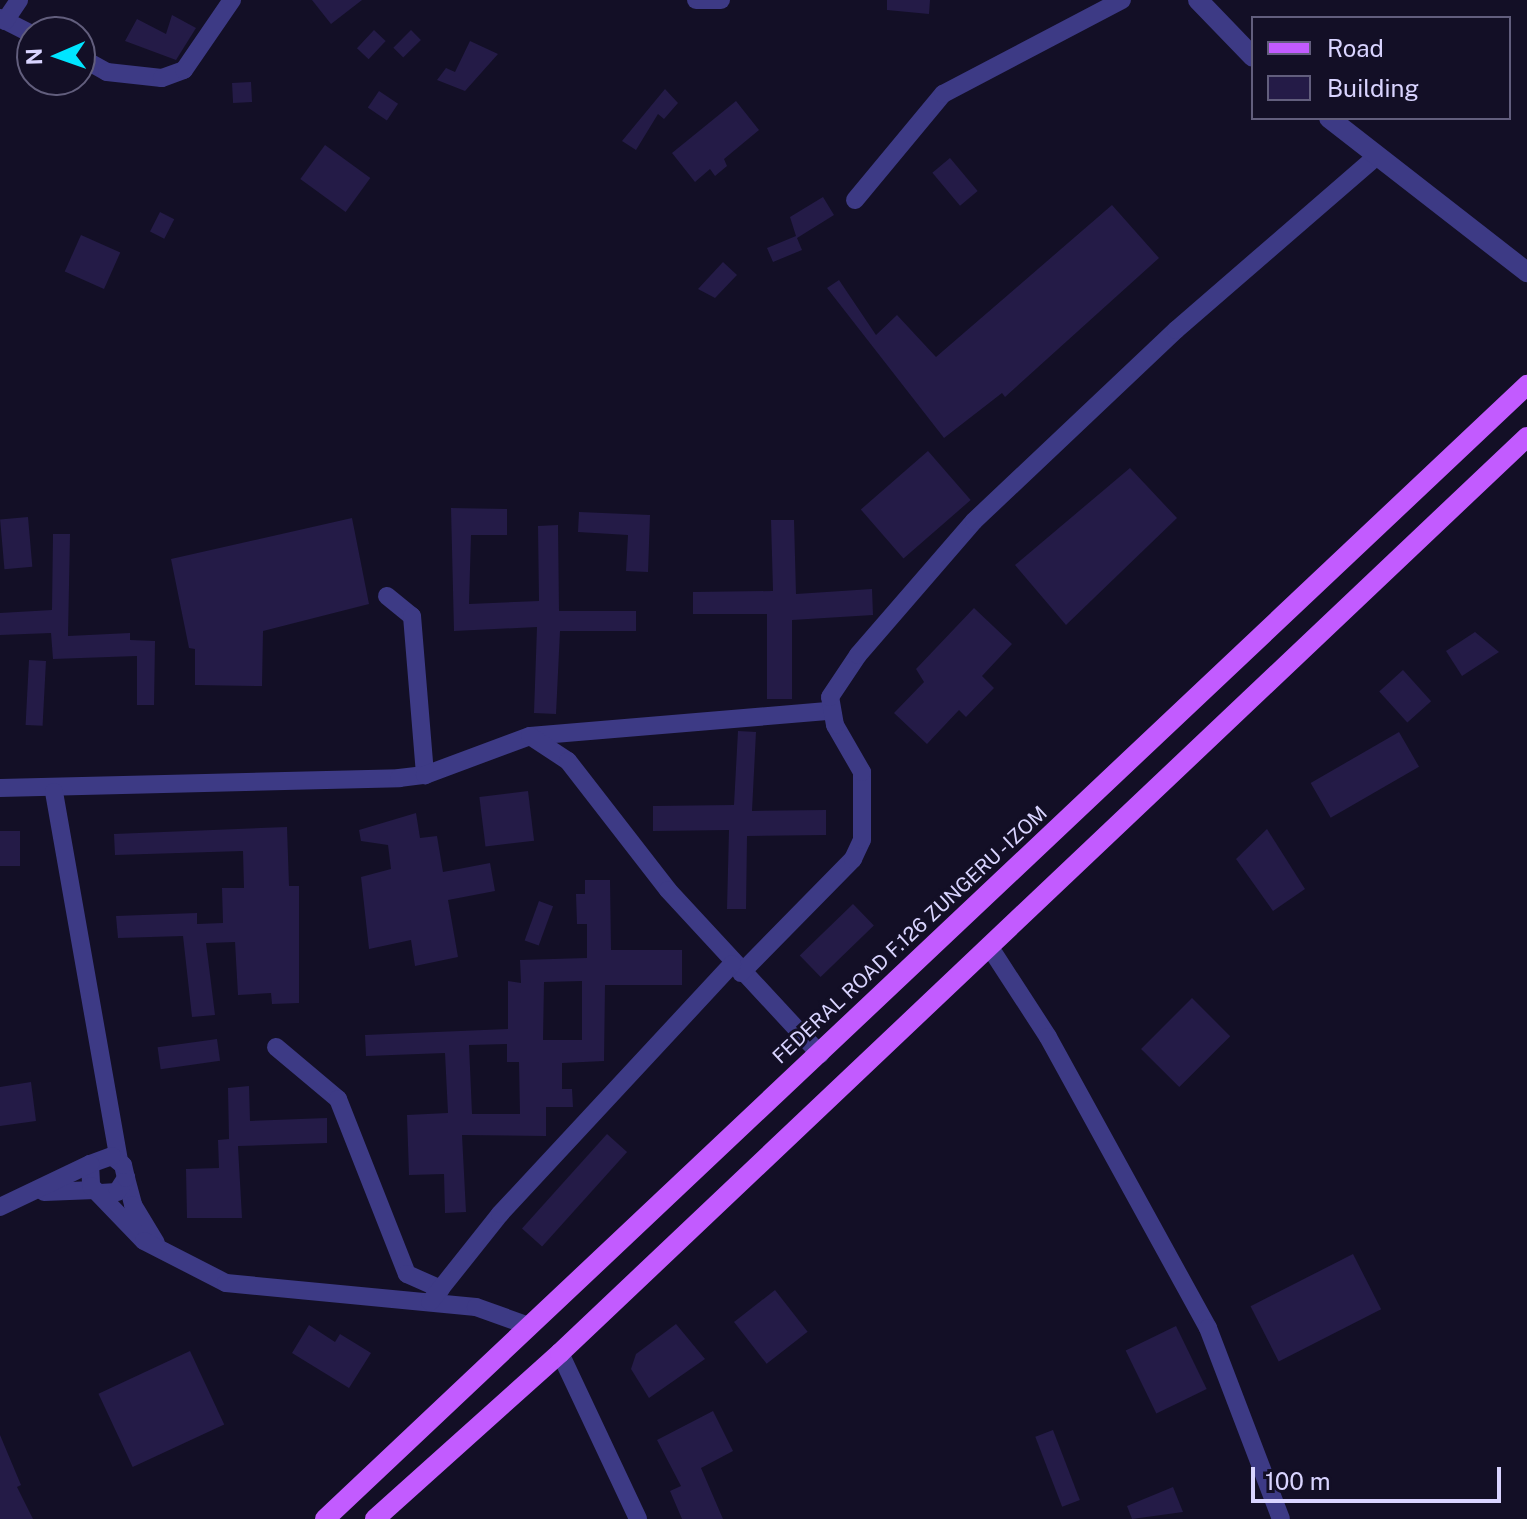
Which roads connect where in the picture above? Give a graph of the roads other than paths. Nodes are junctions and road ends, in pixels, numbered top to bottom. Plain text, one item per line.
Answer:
1 (19, 0) edge
2 (232, 0) edge
3 (696, 0) edge
4 (721, 0) edge
5 (1122, 0) edge
6 (1198, 0) edge
7 (2, 20) edge
8 (1251, 55) edge
9 (96, 66) edge
10 (1332, 120) edge
11 (1377, 156) junction
12 (855, 200) dead end
13 (1527, 272) edge
14 (1527, 385) edge
15 (1527, 437) edge
16 (387, 596) dead end
17 (830, 711) junction
18 (1169, 724) junction
19 (530, 736) junction
20 (1196, 750) junction
21 (425, 775) junction
22 (0, 788) edge
23 (54, 792) junction
24 (989, 946) junction
25 (736, 968) junction
26 (276, 1047) dead end
27 (820, 1054) junction
28 (111, 1104) junction
29 (119, 1160) junction
30 (94, 1161) junction
31 (126, 1178) junction
32 (98, 1192) junction
33 (29, 1194) junction
34 (0, 1207) edge
35 (165, 1255) junction
36 (435, 1295) junction
37 (529, 1326) junction
38 (560, 1353) junction
39 (325, 1519) edge
40 (375, 1519) edge
41 (638, 1519) edge
42 (1281, 1519) edge

1 - 7 street
2 - 9 street
3 - 4 street
5 - 12 street
6 - 8 street
10 - 11 street
11 - 13 street
11 - 17 street
14 - 18 main road, FEDERAL ROAD F.126 ZUNGERU - IZOM
15 - 20 main road
16 - 21 street
17 - 19 street
17 - 25 street
18 - 20 main road
18 - 27 main road, FEDERAL ROAD F.126 ZUNGERU - IZOM
19 - 21 street
19 - 25 street
20 - 24 main road
21 - 23 street
22 - 23 street
23 - 28 street
24 - 38 main road
24 - 42 street
25 - 27 street
25 - 36 street
26 - 36 street
27 - 37 main road, FEDERAL ROAD F.126 ZUNGERU - IZOM
28 - 29 street
28 - 30 street
29 - 30 street
29 - 31 street
30 - 32 street
30 - 33 street
31 - 32 street
31 - 35 street
32 - 33 street
32 - 35 street
33 - 34 street
35 - 36 street
36 - 37 street
37 - 39 main road, FEDERAL ROAD F.126 ZUNGERU - IZOM
38 - 40 main road
38 - 41 street

